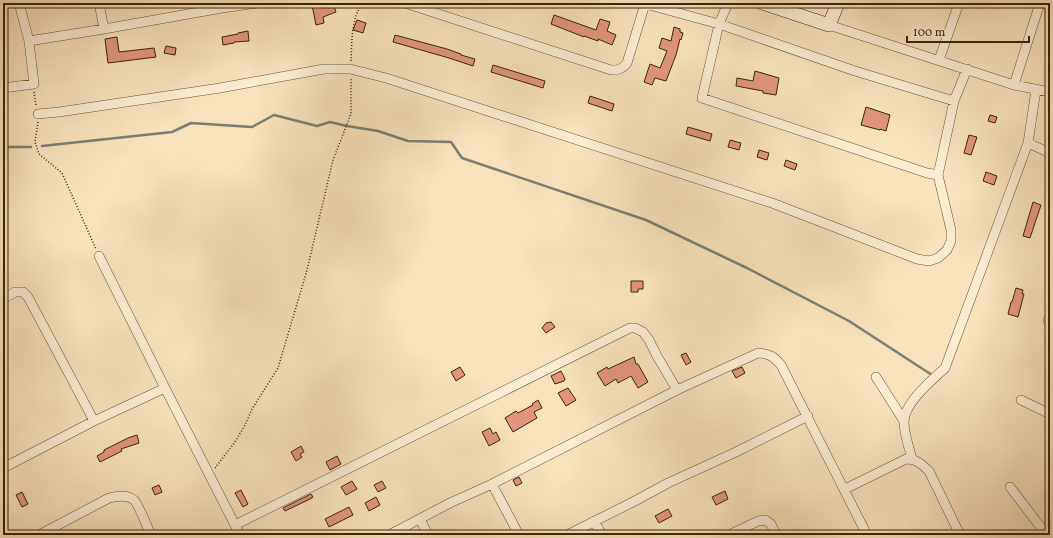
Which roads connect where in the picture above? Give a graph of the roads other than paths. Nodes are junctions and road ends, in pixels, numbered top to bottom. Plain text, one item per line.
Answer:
1 (19, 3) edge
2 (99, 3) edge
3 (258, 3) edge
4 (405, 3) edge
5 (728, 3) edge
6 (762, 3) edge
7 (838, 3) edge
8 (959, 3) edge
9 (1040, 3) edge
10 (644, 4) edge
11 (222, 5) edge
12 (718, 24) junction
13 (829, 25) junction
14 (104, 29) junction
15 (28, 40) junction
16 (939, 60) junction
17 (967, 69) junction
18 (1014, 85) junction
19 (3, 88) edge
20 (1036, 90) junction
21 (1050, 92) edge
22 (954, 101) junction
23 (38, 114) road end
24 (1028, 143) junction
25 (1050, 152) edge
26 (938, 175) junction
27 (99, 256) road end
28 (3, 299) edge
29 (1050, 316) edge
30 (1050, 323) edge
31 (876, 377) dead end
32 (165, 388) junction
33 (677, 390) junction
34 (1021, 400) dead end
35 (1050, 414) edge
36 (808, 416) junction
37 (94, 421) junction
38 (904, 421) junction
39 (912, 459) junction
40 (3, 468) edge
41 (492, 484) junction
42 (1010, 486) dead end
43 (845, 489) junction
44 (420, 519) junction
45 (594, 521) junction
46 (234, 525) junction
47 (1050, 534) edge
48 (39, 535) edge
49 (151, 535) edge
50 (240, 535) edge
51 (388, 535) edge
52 (428, 535) edge
53 (519, 535) edge
54 (567, 535) edge
55 (602, 535) edge
56 (729, 535) edge
57 (776, 535) edge
58 (867, 535) edge
59 (960, 535) edge

1 - 15 street
2 - 14 street
3 - 11 street
4 - 10 street
5 - 12 street
6 - 13 street
7 - 13 street
8 - 16 street
9 - 18 street
10 - 12 street
11 - 14 street
12 - 22 street
12 - 26 street
13 - 16 street
14 - 15 street
15 - 19 street
16 - 17 street
17 - 18 street
17 - 22 street
18 - 20 street
20 - 21 street
20 - 24 street
22 - 26 street
23 - 26 street
24 - 25 street
24 - 38 street
27 - 32 street
28 - 37 street
29 - 30 street
31 - 38 street
32 - 37 street
32 - 46 street
33 - 36 street
33 - 41 street
33 - 46 street
34 - 35 street
36 - 43 street
36 - 45 street
37 - 40 street
38 - 39 street
39 - 43 street
39 - 59 street
41 - 44 street
41 - 53 street
42 - 47 street
43 - 58 street
44 - 51 street
44 - 52 street
45 - 54 street
45 - 55 street
46 - 50 street
48 - 49 street
56 - 57 street

